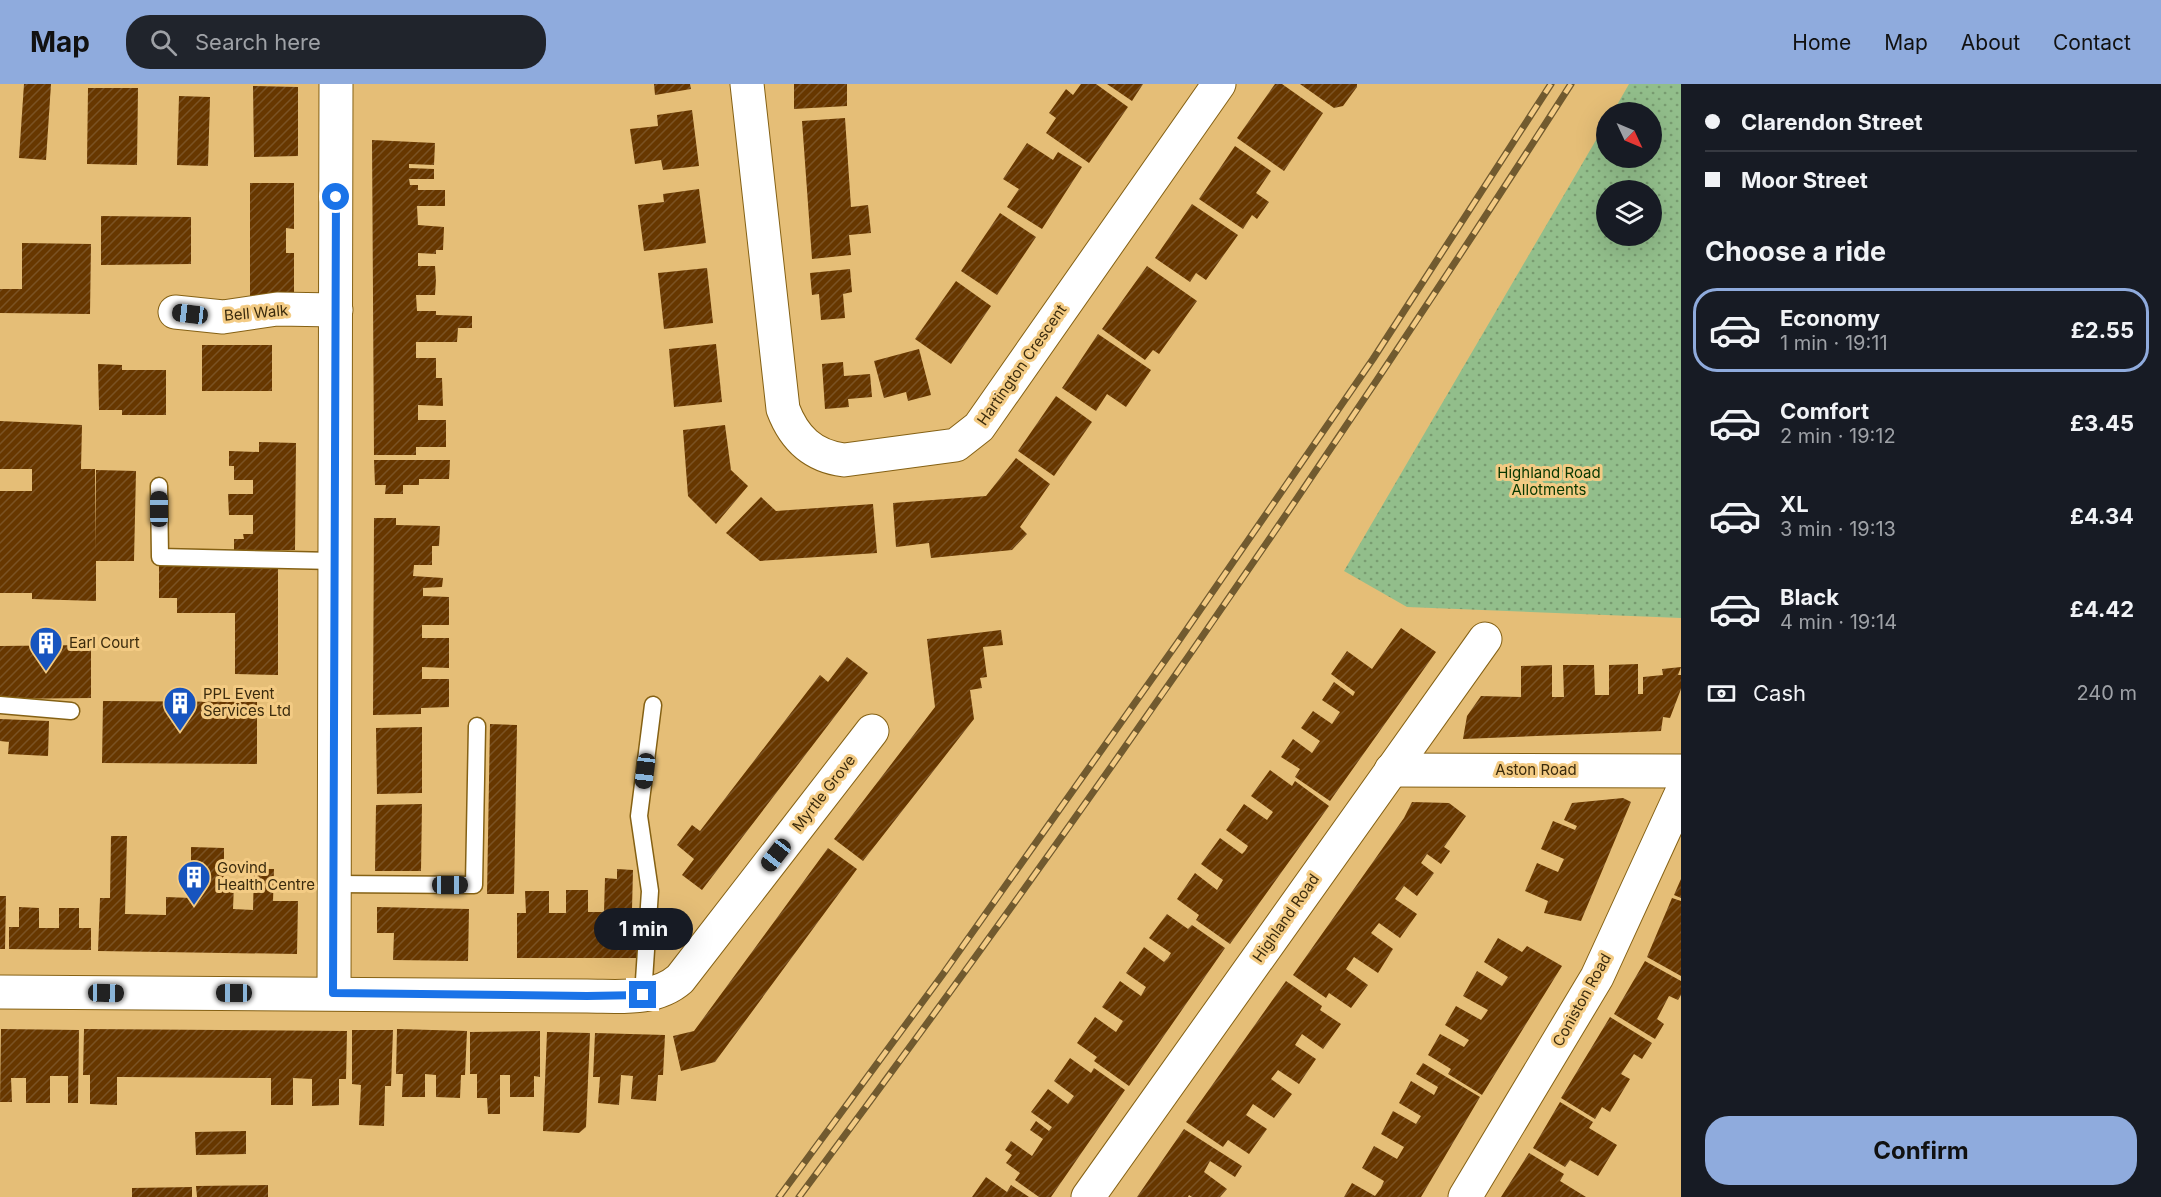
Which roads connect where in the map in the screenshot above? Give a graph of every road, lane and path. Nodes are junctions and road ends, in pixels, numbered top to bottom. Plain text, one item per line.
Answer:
1 (336, 84) edge
2 (747, 84) edge
3 (1219, 84) edge
4 (336, 310) junction
5 (174, 312) dead end
6 (159, 486) dead end
7 (334, 561) junction
8 (1485, 639) dead end
9 (0, 705) edge
10 (653, 705) dead end
11 (70, 711) dead end
12 (477, 726) dead end
13 (872, 731) dead end
14 (1391, 770) junction
15 (1681, 771) edge
16 (1681, 794) edge
17 (333, 884) junction
18 (0, 992) edge
19 (333, 993) junction
20 (652, 993) junction
21 (1088, 1197) edge
22 (1465, 1197) edge

1 - 4 street
2 - 3 street, Hartington Crescent
4 - 5 street, Bell Walk
4 - 7 street
6 - 7 lane
7 - 17 street
8 - 14 street, Highland Road
9 - 11 lane
10 - 20 lane
12 - 17 lane
13 - 20 street, Myrtle Grove
14 - 15 street, Aston Road
14 - 21 street, Highland Road
16 - 22 street, Coniston Road
17 - 19 street
18 - 19 street
19 - 20 street

